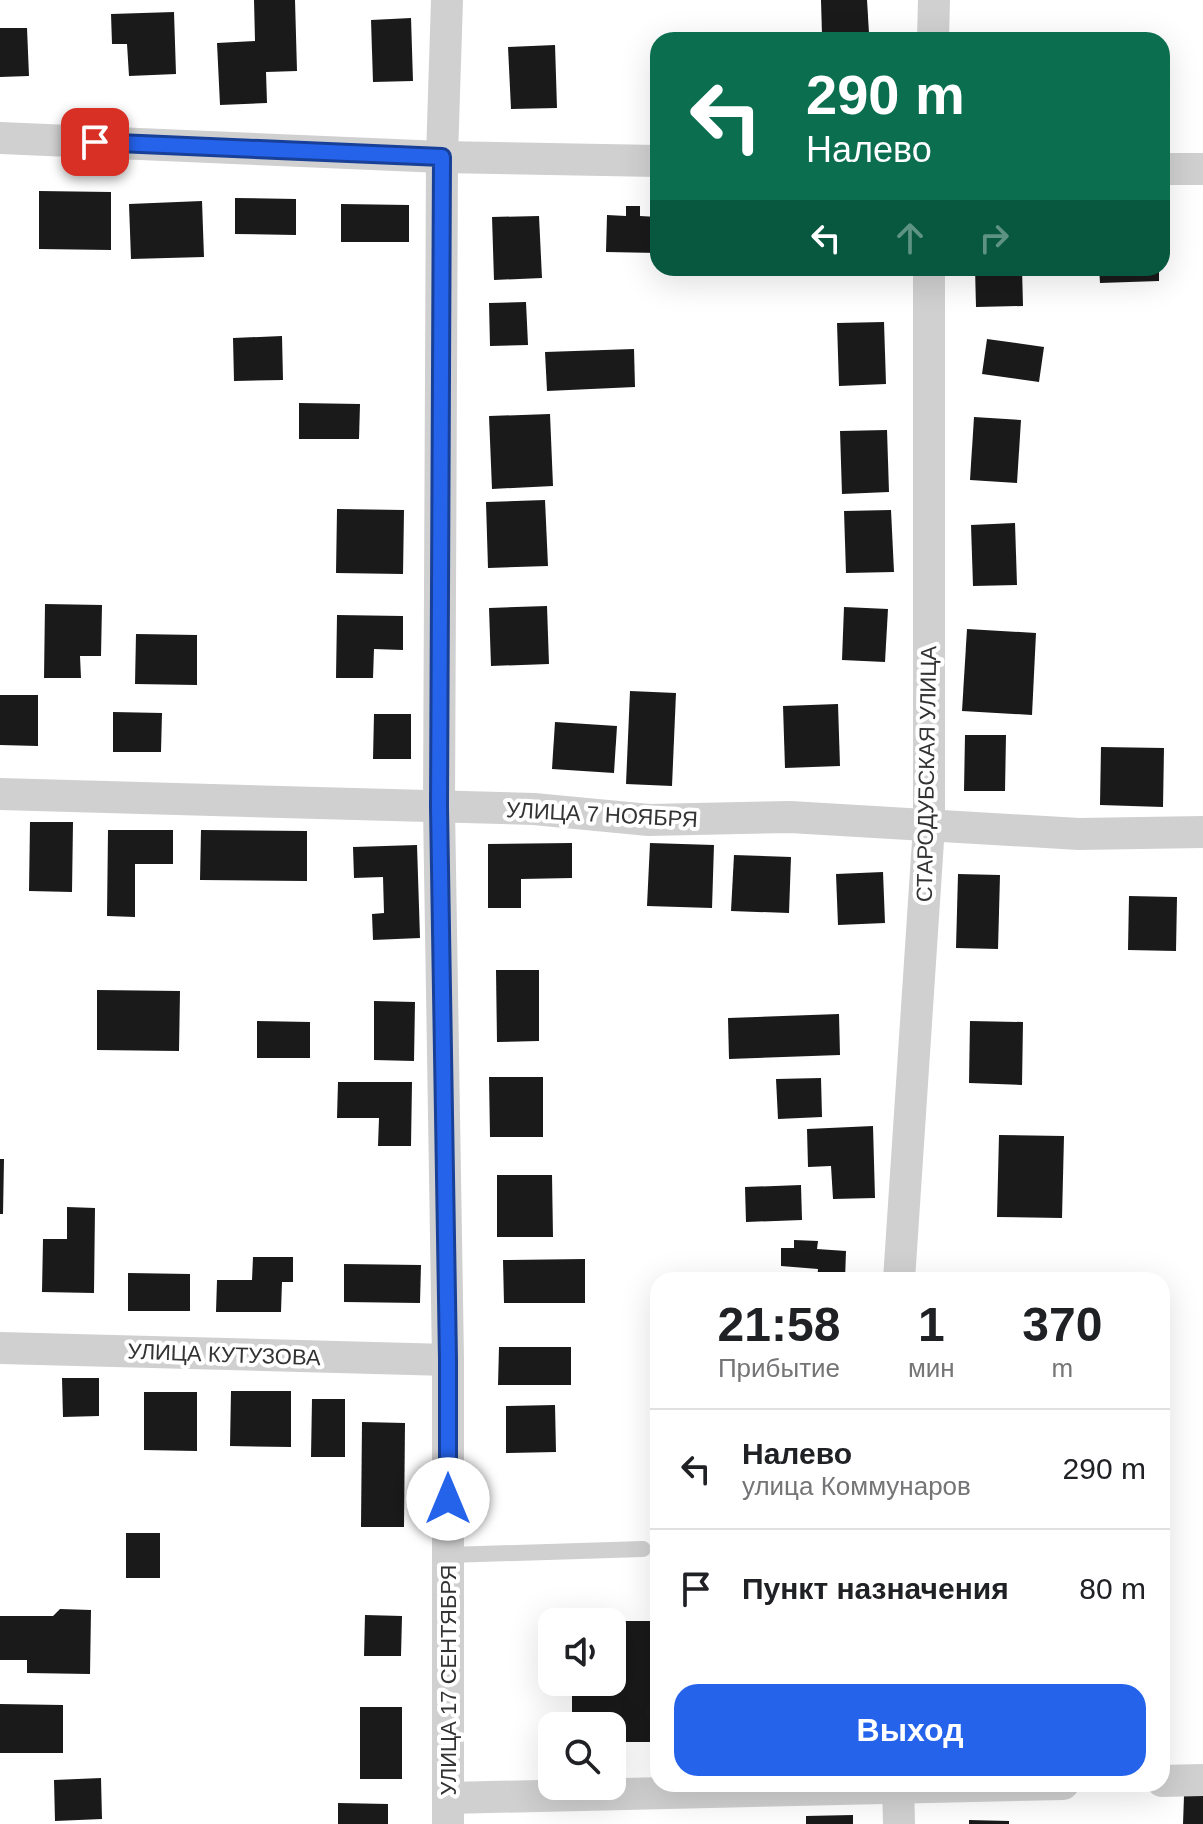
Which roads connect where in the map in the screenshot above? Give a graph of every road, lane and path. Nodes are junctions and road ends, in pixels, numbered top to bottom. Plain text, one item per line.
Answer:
1 (447, 0) edge
2 (934, 0) edge
3 (933, 32) edge
4 (0, 138) edge
5 (442, 157) junction
6 (650, 161) edge
7 (1170, 169) edge
8 (1203, 169) edge
9 (929, 276) edge
10 (0, 794) edge
11 (439, 807) junction
12 (929, 826) junction
13 (1203, 832) edge
14 (900, 1272) edge
15 (0, 1348) edge
16 (448, 1360) junction
17 (643, 1549) dead end
18 (448, 1555) junction
19 (1203, 1780) edge
20 (1170, 1781) edge
21 (804, 1792) edge
22 (898, 1792) edge
23 (448, 1811) edge
24 (899, 1824) edge

1 - 5 street, УЛИЦА 17 СЕНТЯБРЯ
2 - 3 street
4 - 5 street
5 - 6 street
5 - 11 street, УЛИЦА 17 СЕНТЯБРЯ
7 - 8 street
9 - 12 street, СТАРОДУБСКАЯ УЛИЦА
10 - 11 street, УЛИЦА 7 НОЯБРЯ
11 - 12 street, УЛИЦА 7 НОЯБРЯ
11 - 16 street, УЛИЦА 17 СЕНТЯБРЯ
12 - 13 street, УЛИЦА 7 НОЯБРЯ
12 - 14 street, СТАРОДУБСКАЯ УЛИЦА
15 - 16 street, УЛИЦА КУТУЗОВА
16 - 18 street, УЛИЦА 17 СЕНТЯБРЯ
17 - 18 lane
18 - 23 street, УЛИЦА 17 СЕНТЯБРЯ
19 - 20 street
21 - 23 street
22 - 24 street

